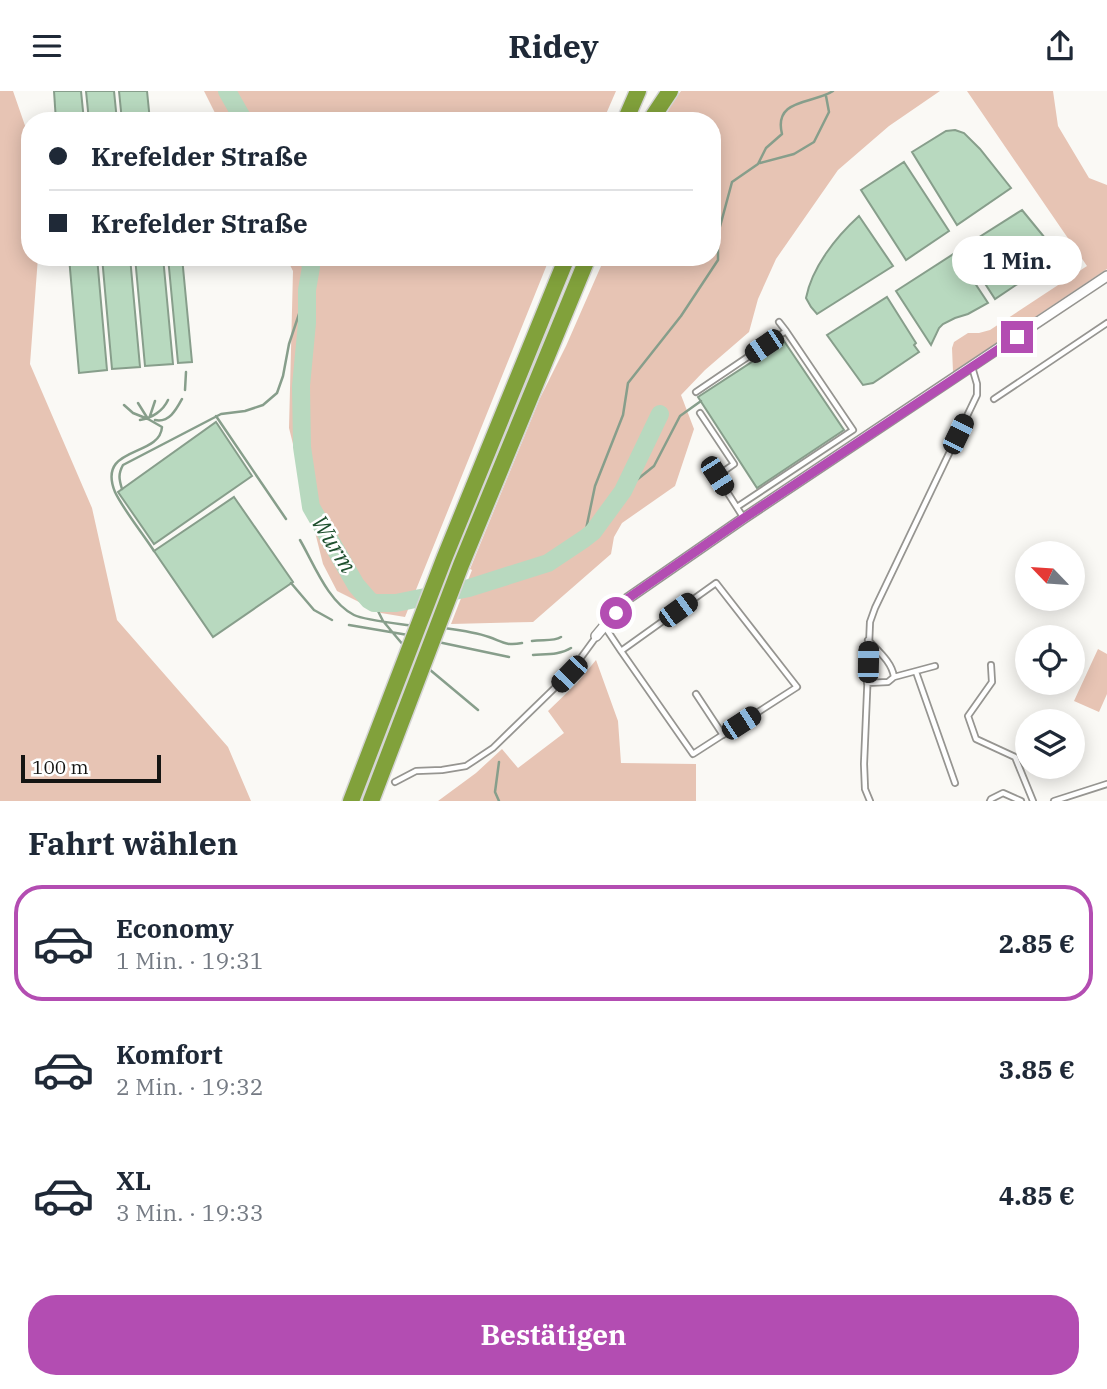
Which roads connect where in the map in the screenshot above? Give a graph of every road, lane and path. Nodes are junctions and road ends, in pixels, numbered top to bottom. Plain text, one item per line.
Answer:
1 (638, 91) edge
2 (660, 91) edge
3 (670, 91) edge
4 (629, 112) edge
5 (652, 112) edge
6 (655, 112) edge
7 (563, 266) edge
8 (584, 266) edge
9 (1107, 276) edge
10 (779, 322) dead end
11 (1107, 323) edge
12 (786, 331) junction
13 (972, 367) junction
14 (696, 392) dead end
15 (994, 399) dead end
16 (700, 413) dead end
17 (737, 507) junction
18 (744, 518) junction
19 (604, 627) junction
20 (596, 636) joint
21 (868, 640) junction
22 (621, 651) junction
23 (991, 665) dead end
24 (935, 666) dead end
25 (916, 672) junction
26 (894, 677) junction
27 (867, 683) junction
28 (696, 694) dead end
29 (723, 735) junction
30 (395, 782) dead end
31 (955, 783) dead end
32 (1107, 784) edge
33 (351, 801) edge
34 (370, 801) edge
35 (870, 801) edge
36 (990, 801) edge
37 (1021, 801) edge
38 (1032, 801) edge
39 (1054, 801) edge

1 - 4 highway
2 - 5 highway
3 - 6 highway
7 - 33 highway
8 - 34 highway
9 - 13 street
10 - 12 lane
11 - 15 lane
12 - 14 lane
12 - 17 lane
13 - 18 street
13 - 21 lane
16 - 17 lane
17 - 18 lane
18 - 19 street
19 - 20 street
19 - 22 lane
20 - 30 lane
21 - 26 lane
21 - 27 lane
22 - 29 lane
22 - 29 lane
23 - 38 lane
24 - 25 lane
25 - 26 lane
25 - 31 lane
26 - 27 lane
27 - 35 lane
28 - 29 lane
32 - 39 lane
36 - 37 lane

